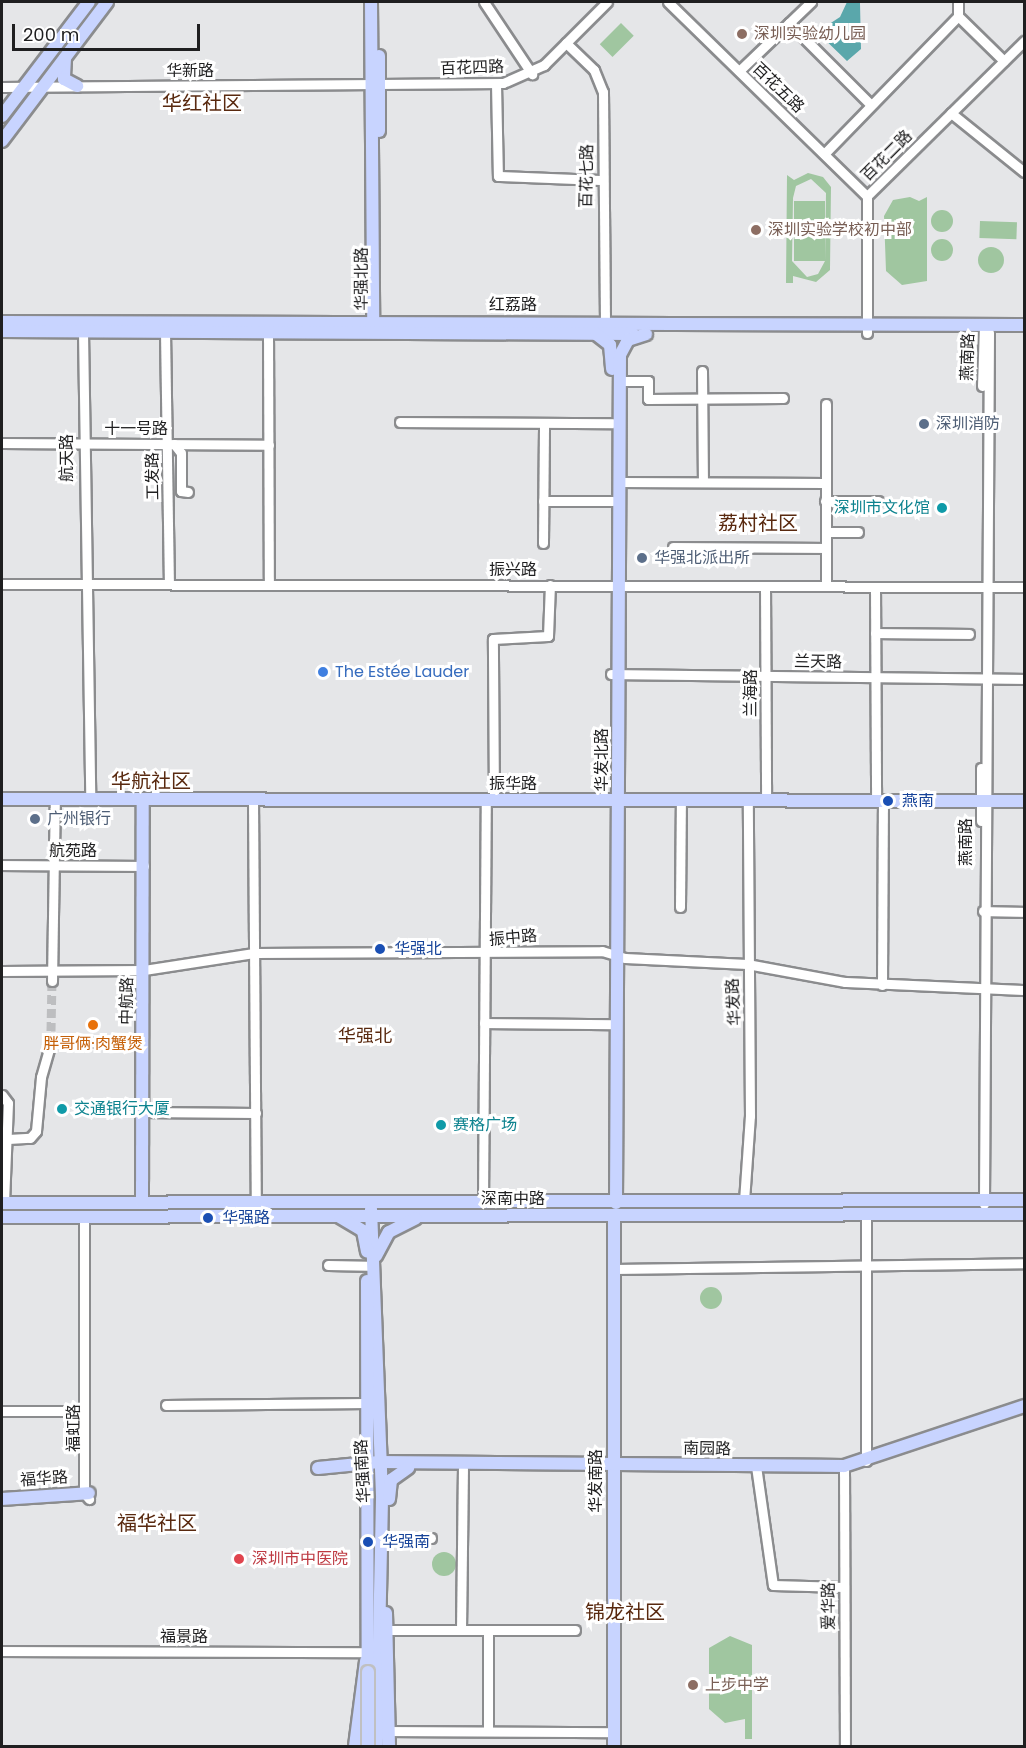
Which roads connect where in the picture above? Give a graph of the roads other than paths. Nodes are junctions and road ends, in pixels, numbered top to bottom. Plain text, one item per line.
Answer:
1 (89, 2) edge
2 (107, 2) edge
3 (371, 2) edge
4 (379, 2) edge
5 (484, 2) edge
6 (607, 2) edge
7 (668, 2) edge
8 (811, 2) edge
9 (958, 2) edge
10 (958, 16) junction
11 (789, 23) junction
12 (1024, 41) edge
13 (566, 43) junction
14 (46, 55) junction
15 (62, 61) junction
16 (1004, 61) junction
17 (739, 71) junction
18 (532, 74) junction
19 (496, 84) junction
20 (375, 85) junction
21 (22, 86) junction
22 (43, 86) junction
23 (76, 86) junction
24 (2, 87) edge
25 (871, 105) junction
26 (951, 113) junction
27 (2, 116) edge
28 (2, 141) edge
29 (824, 154) junction
30 (1024, 172) edge
31 (602, 180) junction
32 (867, 196) junction
33 (2, 322) edge
34 (604, 324) junction
35 (374, 325) junction
36 (1024, 325) edge
37 (867, 330) junction
38 (2, 331) edge
39 (985, 331) junction
40 (83, 332) junction
41 (165, 332) junction
42 (268, 332) junction
43 (594, 333) junction
44 (1024, 333) edge
45 (646, 334) junction
46 (702, 371) dead end
47 (620, 381) junction
48 (783, 398) dead end
49 (702, 399) junction
50 (826, 404) dead end
51 (400, 422) dead end
52 (544, 423) junction
53 (612, 423) junction
54 (2, 443) edge
55 (82, 444) junction
56 (171, 444) junction
57 (269, 445) junction
58 (620, 482) junction
59 (703, 482) junction
60 (825, 483) junction
61 (188, 492) dead end
62 (543, 501) junction
63 (612, 501) junction
64 (825, 501) junction
65 (878, 501) dead end
66 (826, 532) junction
67 (858, 532) dead end
68 (543, 543) dead end
69 (673, 547) dead end
70 (826, 548) junction
71 (2, 584) edge
72 (84, 584) junction
73 (169, 584) junction
74 (269, 584) junction
75 (550, 585) junction
76 (615, 585) junction
77 (765, 586) junction
78 (826, 586) junction
79 (875, 586) junction
80 (986, 587) junction
81 (1024, 587) edge
82 (875, 633) junction
83 (969, 634) dead end
84 (615, 674) junction
85 (766, 676) junction
86 (875, 678) junction
87 (985, 679) junction
88 (1024, 679) edge
89 (2, 799) edge
90 (55, 799) junction
91 (90, 800) junction
92 (143, 800) junction
93 (253, 800) junction
94 (490, 800) junction
95 (615, 800) junction
96 (681, 801) junction
97 (748, 801) junction
98 (766, 801) junction
99 (1024, 801) edge
100 (879, 802) junction
101 (984, 802) junction
102 (2, 865) edge
103 (54, 865) junction
104 (144, 866) junction
105 (680, 907) dead end
106 (984, 911) junction
107 (1024, 912) edge
108 (254, 953) junction
109 (484, 955) junction
110 (614, 955) junction
111 (747, 964) junction
112 (52, 969) junction
113 (144, 970) junction
114 (2, 971) edge
115 (52, 981) tunnel mouth
116 (882, 985) junction
117 (984, 987) junction
118 (1024, 990) edge
119 (484, 1023) junction
120 (611, 1024) junction
121 (51, 1030) tunnel mouth
122 (51, 1042) junction
123 (142, 1042) junction
124 (2, 1095) edge
125 (142, 1112) junction
126 (256, 1113) junction
127 (8, 1139) junction
128 (986, 1200) junction
129 (1024, 1200) edge
130 (744, 1201) junction
131 (961, 1201) junction
132 (3, 1203) edge
133 (142, 1203) junction
134 (256, 1203) junction
135 (360, 1203) junction
136 (483, 1203) junction
137 (613, 1207) junction
138 (866, 1214) junction
139 (970, 1214) junction
140 (1024, 1214) edge
141 (336, 1216) junction
142 (375, 1216) junction
143 (421, 1216) junction
144 (2, 1217) edge
145 (87, 1217) junction
146 (371, 1263) junction
147 (1024, 1263) edge
148 (328, 1265) dead end
149 (867, 1265) junction
150 (614, 1269) junction
151 (368, 1403) junction
152 (166, 1405) dead end
153 (1024, 1406) edge
154 (84, 1411) junction
155 (2, 1412) edge
156 (1024, 1414) edge
157 (378, 1435) junction
158 (866, 1461) junction
159 (376, 1464) junction
160 (405, 1465) junction
161 (612, 1467) junction
162 (318, 1468) dead end
163 (464, 1469) junction
164 (756, 1469) junction
165 (844, 1470) junction
166 (375, 1490) junction
167 (88, 1495) junction
168 (2, 1499) edge
169 (2, 1506) edge
170 (382, 1538) junction
171 (431, 1538) dead end
172 (382, 1572) junction
173 (844, 1587) junction
174 (386, 1630) junction
175 (461, 1630) junction
176 (488, 1630) junction
177 (575, 1630) dead end
178 (2, 1651) edge
179 (367, 1654) junction
180 (372, 1672) junction
181 (488, 1731) junction
182 (614, 1732) junction
183 (385, 1742) edge
184 (357, 1746) edge
185 (368, 1746) edge
186 (614, 1746) edge
187 (844, 1746) edge

1 - 14 main road
2 - 15 main road
3 - 20 main road, 华强北路
4 - 20 main road, 华强北路
5 - 18 street
6 - 13 street, 百花四路
7 - 17 street, 百花五路
8 - 11 street
9 - 10 street
10 - 16 street
10 - 25 street
11 - 17 street
11 - 25 street
12 - 16 street, 百花二路
13 - 18 street, 百花四路
13 - 31 street, 百花七路
14 - 15 main road
14 - 21 main road
15 - 22 main road
15 - 23 main road
16 - 26 street, 百花二路
17 - 29 street, 百花五路
18 - 19 street, 百花四路
19 - 20 street, 百花四路
19 - 31 street
20 - 23 street, 华新路
20 - 35 main road, 华强北路
21 - 22 street, 华新路
21 - 24 street, 华新路
21 - 27 main road
22 - 23 street, 华新路
22 - 28 main road
25 - 29 street
26 - 30 street
26 - 32 street, 百花二路
29 - 32 street, 百花五路
31 - 34 street, 百花七路
32 - 37 street, 百花二路
33 - 35 main road, 红荔路
34 - 35 main road, 红荔路
34 - 37 main road, 红荔路
35 - 42 main road, 红荔路
35 - 43 main road, 红荔路
36 - 39 main road, 红荔路
37 - 39 main road, 红荔路
37 - 45 main road, 红荔路
38 - 40 main road, 红荔路
39 - 44 main road, 红荔路
39 - 80 street, 燕南路
40 - 41 main road, 红荔路
40 - 55 street, 航天路
41 - 42 main road, 红荔路
41 - 56 street, 工发路
42 - 57 street
43 - 45 main road, 红荔路
43 - 53 main road, 华发北路
45 - 47 main road, 华发北路
46 - 49 street
47 - 49 street
47 - 58 main road, 华发北路
48 - 49 street
49 - 59 street
50 - 60 street
51 - 52 street
52 - 53 street
52 - 62 street
53 - 63 main road, 华发北路
54 - 55 street, 十一号路
55 - 56 street, 十一号路
55 - 72 street, 航天路
56 - 57 street, 十一号路
56 - 61 street
56 - 73 street, 工发路
57 - 74 street
58 - 59 street
58 - 76 main road, 华发北路
59 - 60 street
60 - 64 street
62 - 63 street
62 - 68 street
63 - 76 main road, 华发北路
64 - 65 street
64 - 66 street
66 - 67 street
66 - 70 street
69 - 70 street
70 - 78 street
71 - 72 street, 振兴路
72 - 73 street, 振兴路
72 - 91 street
73 - 74 street, 振兴路
74 - 75 street, 振兴路
75 - 76 street, 振兴路
75 - 94 street
76 - 77 street, 振兴路
76 - 84 main road, 华发北路
77 - 78 street, 振兴路
77 - 85 street, 兰海路
78 - 79 street, 振兴路
79 - 80 street, 振兴路
79 - 82 street
80 - 81 street, 振兴路
80 - 87 street, 燕南路
82 - 83 street
82 - 86 street
84 - 85 street, 兰天路
84 - 95 main road, 华发北路
85 - 86 street, 兰天路
85 - 98 street, 兰海路
86 - 87 street, 兰天路
86 - 100 street
87 - 88 street, 兰天路
87 - 101 street, 燕南路
89 - 90 main road, 振华路
90 - 91 main road, 振华路
90 - 103 street
91 - 92 main road, 振华路
92 - 93 main road, 振华路
92 - 104 main road, 中航路
93 - 94 main road, 振华路
93 - 108 street
94 - 95 main road, 振华路
94 - 109 street
95 - 96 main road, 振华路
95 - 110 main road, 华发北路
96 - 97 main road, 振华路
96 - 105 street
97 - 98 main road, 振华路
97 - 111 street, 华发路
98 - 100 main road, 振华路
99 - 101 main road, 振华路
100 - 101 main road, 振华路
100 - 116 street
101 - 106 street, 燕南路
102 - 103 street, 航苑路
103 - 104 street, 航苑路
103 - 112 street
104 - 113 main road, 中航路
106 - 107 street
106 - 117 street, 燕南路
108 - 109 street, 振中路
108 - 113 street, 振中路
108 - 126 street
109 - 110 street, 振中路
109 - 119 street
110 - 111 street, 振中路
110 - 120 main road, 华发北路
110 - 137 main road, 华发北路
111 - 116 street, 振中路
111 - 130 street, 华发路
112 - 113 street, 振中路
112 - 114 street, 振中路
112 - 115 street
113 - 123 main road, 中航路
116 - 117 street, 振中路
117 - 118 street, 振中路
117 - 128 street, 燕南路
117 - 131 street, 燕南路
119 - 120 street
119 - 136 street
120 - 137 main road, 华发北路
121 - 122 street
122 - 123 street
122 - 127 street
123 - 125 main road, 中航路
124 - 127 street
125 - 126 street
125 - 133 main road, 中航路
126 - 134 street
127 - 132 street
128 - 129 main road, 深南中路
128 - 131 main road, 深南中路
128 - 139 street
130 - 131 main road, 深南中路
130 - 137 main road, 深南中路
132 - 133 main road, 深南中路
133 - 134 main road, 深南中路
134 - 135 main road, 深南中路
135 - 136 main road, 深南中路
135 - 142 main road
136 - 137 main road, 深南中路
137 - 138 main road, 深南中路
137 - 143 main road, 深南中路
137 - 150 main road, 华发南路
138 - 139 main road, 深南中路
138 - 149 street
139 - 140 main road, 深南中路
141 - 142 main road, 深南中路
141 - 145 main road, 深南中路
141 - 146 main road, 华强南路
142 - 143 main road, 深南中路
142 - 146 main road, 华强南路
143 - 146 main road
144 - 145 main road, 深南中路
145 - 154 street, 福虹路
145 - 167 street, 福虹路
146 - 148 street
146 - 151 main road, 华强南路
146 - 157 main road, 华强南路
147 - 149 street
149 - 150 street
149 - 158 street
150 - 161 main road, 华发南路
151 - 152 street
151 - 159 main road, 华强南路
153 - 158 main road, 南园路
154 - 155 street
154 - 167 street, 福虹路
156 - 165 main road, 南园路
157 - 159 main road, 华强南路
157 - 160 main road
158 - 165 main road, 南园路
159 - 160 main road, 南园路
159 - 162 main road
159 - 166 main road, 华强南路
160 - 161 main road, 南园路
160 - 163 main road, 南园路
160 - 170 main road
161 - 163 main road, 南园路
161 - 164 main road, 南园路
161 - 182 main road, 华发南路
163 - 175 street
164 - 165 main road, 南园路
164 - 173 street
165 - 173 street, 爱华路
166 - 170 main road, 华强南路
166 - 179 main road, 华强南路
167 - 168 main road, 福华路
167 - 169 main road, 福华路
170 - 171 street
170 - 172 main road, 华强南路
172 - 174 main road
172 - 180 main road, 华强南路
173 - 187 street, 爱华路
174 - 175 street
174 - 183 main road
175 - 176 street
176 - 177 street
176 - 181 street
178 - 179 street, 福景路
179 - 180 main road, 华强南路
179 - 184 main road
180 - 183 main road, 华强南路
180 - 185 main road, 华强南路, bridge
181 - 182 street
181 - 183 street
182 - 186 main road, 华发南路

